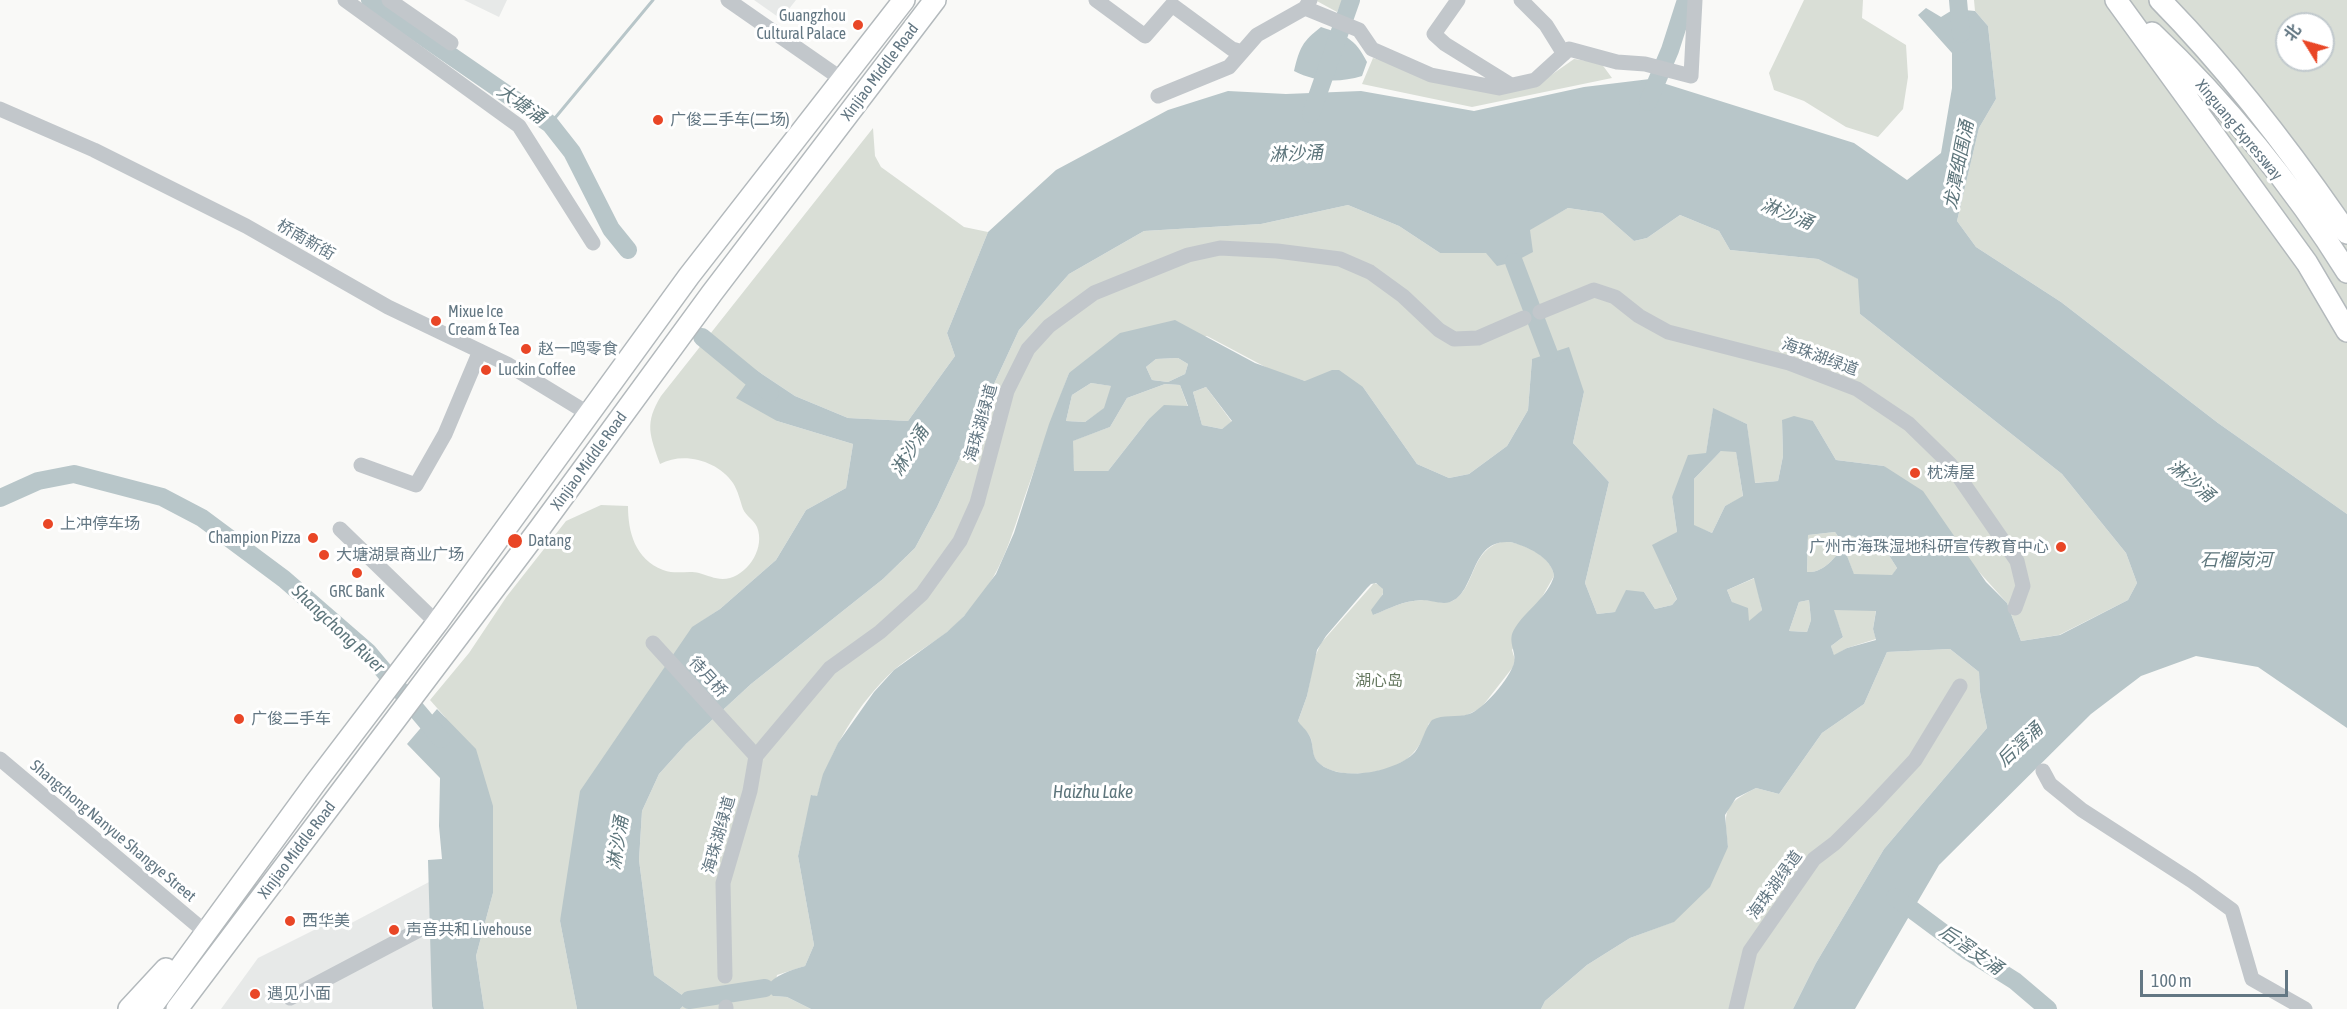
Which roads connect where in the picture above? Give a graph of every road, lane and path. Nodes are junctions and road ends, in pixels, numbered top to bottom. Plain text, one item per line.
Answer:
1 (345, 0) edge
2 (389, 0) edge
3 (728, 0) edge
4 (904, 0) edge
5 (935, 0) edge
6 (1096, 0) edge
7 (1458, 0) edge
8 (1521, 0) edge
9 (1695, 0) edge
10 (2117, 0) edge
11 (2160, 0) edge
12 (1308, 4) edge
13 (451, 43) dead end
14 (1242, 52) junction
15 (1564, 54) junction
16 (843, 80) junction
17 (1511, 85) junction
18 (1158, 96) dead end
19 (0, 109) edge
20 (2246, 136) junction
21 (2347, 233) edge
22 (593, 243) dead end
23 (2347, 272) edge
24 (2347, 304) edge
25 (1540, 312) dead end
26 (1524, 318) dead end
27 (2347, 331) edge
28 (480, 351) junction
29 (589, 414) junction
30 (361, 465) dead end
31 (340, 529) dead end
32 (2014, 608) dead end
33 (437, 623) junction
34 (653, 643) dead end
35 (1960, 686) dead end
36 (756, 756) junction
37 (0, 759) edge
38 (2043, 771) dead end
39 (224, 909) junction
40 (203, 930) junction
41 (417, 931) dead end
42 (226, 944) junction
43 (725, 976) dead end
44 (290, 998) dead end
45 (129, 1009) edge
46 (150, 1009) edge
47 (177, 1009) edge
48 (186, 1009) edge
49 (192, 1009) edge
50 (1736, 1009) edge
51 (2305, 1009) edge

1 - 22 street
2 - 13 street
3 - 16 street
4 - 16 highway, Xinjiao Middle Road
5 - 42 highway, Xinjiao Middle Road
6 - 14 street
7 - 17 street
8 - 15 street
9 - 15 street
10 - 20 highway, Xinguang Expressway
10 - 27 highway
11 - 21 highway, Xinguang Expressway
12 - 14 street
12 - 17 street
14 - 18 street
15 - 17 street
16 - 29 highway, Xinjiao Middle Road
19 - 28 street, 桥南新街
20 - 23 highway, Xinguang Expressway
20 - 24 highway
25 - 32 street, 海珠湖绿道
26 - 36 street, 海珠湖绿道
28 - 29 street, 桥南新街
28 - 30 street
29 - 33 highway, Xinjiao Middle Road
31 - 33 street
33 - 39 highway, Xinjiao Middle Road
34 - 36 street, 待月桥
35 - 50 street, 海珠湖绿道
36 - 43 street, 海珠湖绿道
37 - 40 street, Shangchong Nanyue Shangye Street
38 - 51 street
39 - 40 highway
39 - 46 highway, Xinjiao Middle Road
40 - 45 highway
41 - 44 street
42 - 47 highway, Xinjiao Middle Road
42 - 48 highway
42 - 49 highway

